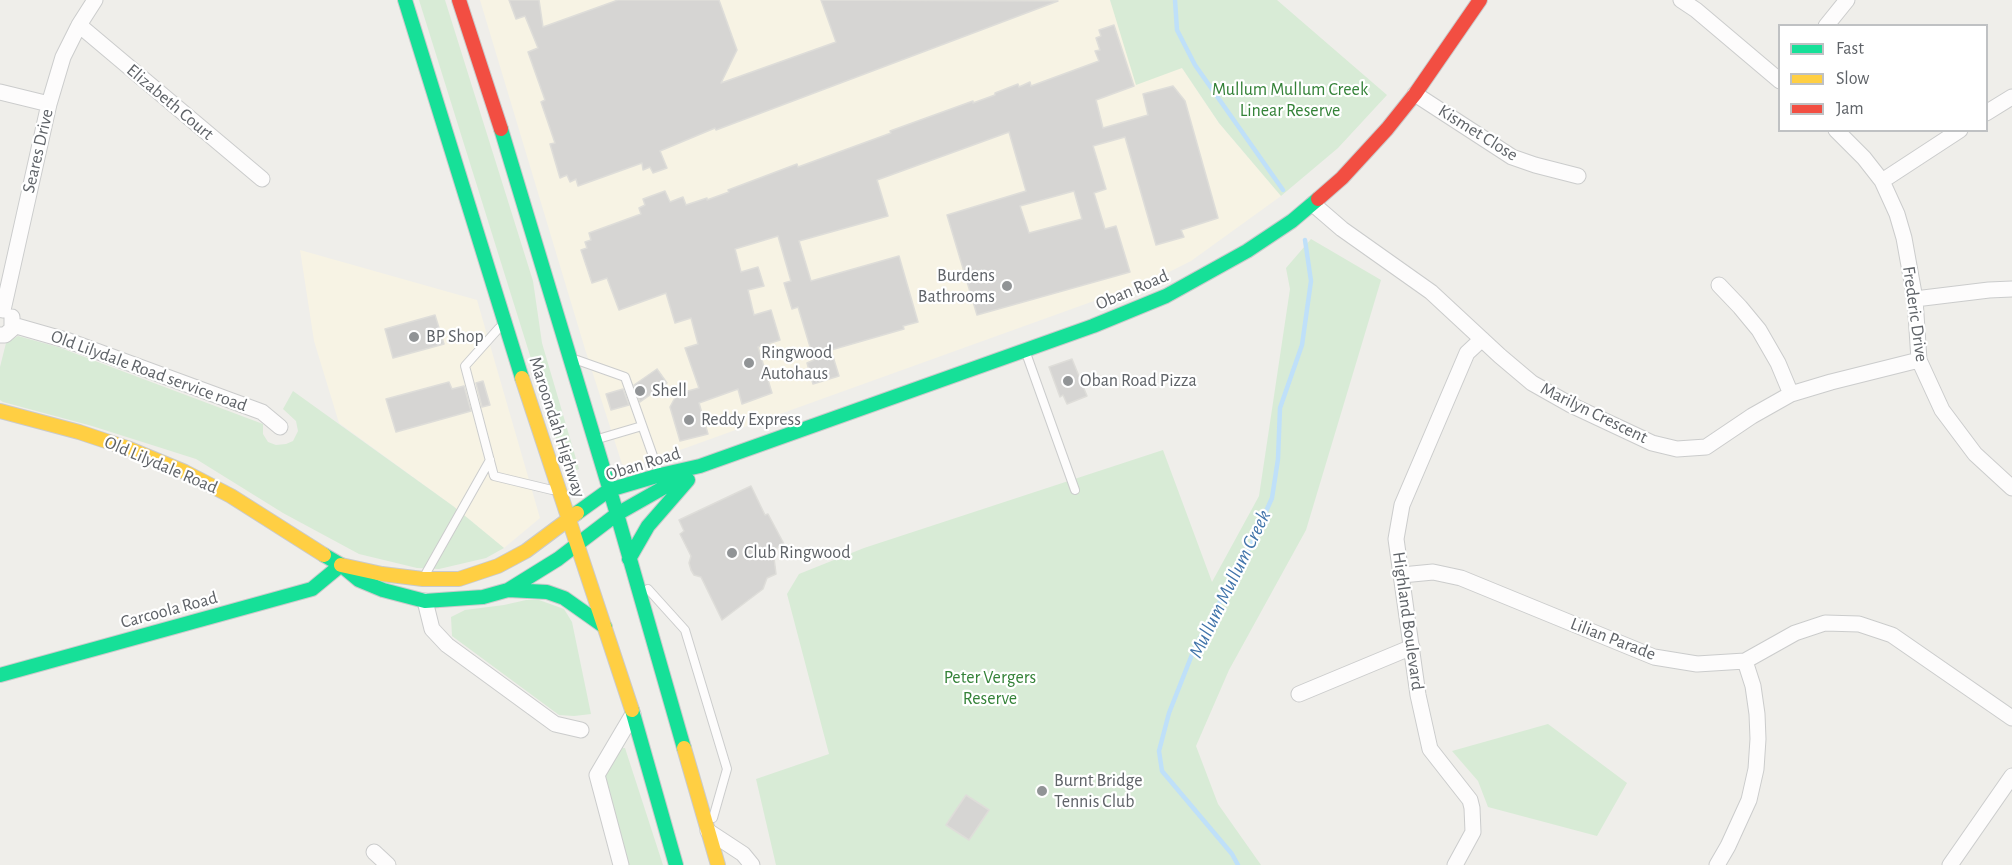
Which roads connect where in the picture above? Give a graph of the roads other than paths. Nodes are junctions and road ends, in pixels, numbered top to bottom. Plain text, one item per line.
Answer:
1 (95, 0) edge
2 (405, 0) edge
3 (459, 0) edge
4 (1480, 0) edge
5 (1681, 0) edge
6 (1847, 0) edge
7 (1828, 24) edge
8 (79, 25) junction
9 (1778, 80) edge
10 (0, 93) edge
11 (1415, 94) junction
12 (2012, 97) edge
13 (49, 104) junction
14 (1988, 112) edge
15 (1838, 132) edge
16 (1957, 132) edge
17 (1578, 176) dead end
18 (262, 179) dead end
19 (1882, 181) junction
20 (1313, 204) junction
21 (1719, 285) dead end
22 (2012, 289) edge
23 (1915, 299) junction
24 (2, 310) edge
25 (504, 322) junction
26 (13, 325) junction
27 (0, 335) edge
28 (1482, 339) junction
29 (1025, 350) junction
30 (570, 357) junction
31 (1919, 360) junction
32 (1791, 394) junction
33 (0, 411) edge
34 (642, 426) junction
35 (280, 427) dead end
36 (595, 440) junction
37 (490, 460) junction
38 (700, 466) junction
39 (660, 475) junction
40 (2012, 488) edge
41 (609, 490) junction
42 (1075, 490) dead end
43 (560, 492) junction
44 (617, 514) junction
45 (568, 519) junction
46 (578, 543) junction
47 (341, 565) junction
48 (631, 566) junction
49 (1401, 575) junction
50 (423, 579) junction
51 (508, 590) junction
52 (425, 601) junction
53 (605, 627) junction
54 (1412, 646) junction
55 (1745, 661) junction
56 (0, 675) edge
57 (1299, 694) dead end
58 (633, 714) junction
59 (2012, 718) edge
60 (581, 730) dead end
61 (2012, 776) edge
62 (708, 831) junction
63 (374, 852) dead end
64 (388, 865) edge
65 (621, 865) edge
66 (676, 865) edge
67 (718, 865) edge
68 (752, 865) edge
69 (1455, 865) edge
70 (1716, 865) edge
71 (1950, 865) edge

1 - 8 street, Seares Drive
2 - 25 main road, Maroondah Highway
3 - 30 main road, Maroondah Highway
4 - 11 main road, Oban Road
5 - 9 street
6 - 7 street
8 - 13 street, Seares Drive
8 - 18 street, Elizabeth Court
10 - 13 street
11 - 17 street, Kismet Close
11 - 20 main road, Oban Road
12 - 14 street
13 - 24 street, Seares Drive
15 - 19 street, Frederic Drive
16 - 19 street
19 - 23 street, Frederic Drive
20 - 28 street, Marilyn Crescent
20 - 29 main road, Oban Road
21 - 32 street
22 - 23 street
23 - 31 street, Frederic Drive
24 - 26 street
25 - 37 lane
25 - 43 main road, Maroondah Highway
26 - 27 street
26 - 35 street, Old Lilydale Road service road
28 - 32 street, Marilyn Crescent
28 - 49 street, Highland Boulevard
29 - 38 main road, Oban Road
29 - 42 lane
30 - 34 lane
30 - 36 main road, Maroondah Highway
31 - 32 street, Marilyn Crescent
31 - 40 street, Frederic Drive
33 - 47 main road, Old Lilydale Road
34 - 36 lane
34 - 39 lane
36 - 41 main road, Maroondah Highway
37 - 43 lane
37 - 50 lane
38 - 39 main road, Oban Road
38 - 44 main road, Oban Road
38 - 48 main road
39 - 41 main road, Oban Road
41 - 44 main road, Maroondah Highway
41 - 45 main road, Oban Road
43 - 45 main road, Maroondah Highway
44 - 46 main road, Oban Road
44 - 48 main road, Maroondah Highway
45 - 46 main road, Maroondah Highway
45 - 50 main road, Old Lilydale Road
46 - 51 main road, Old Lilydale Road
46 - 53 main road, Maroondah Highway
47 - 50 main road, Old Lilydale Road
47 - 52 main road, Old Lilydale Road
47 - 56 main road, Carcoola Road
48 - 62 main road, Maroondah Highway
48 - 62 lane
49 - 54 street, Highland Boulevard
49 - 55 street, Lilian Parade
50 - 52 main road
51 - 52 main road, Old Lilydale Road
51 - 53 main road
52 - 60 street
53 - 58 main road, Maroondah Highway
54 - 57 street
54 - 69 street, Highland Boulevard
55 - 59 street, Lilian Parade
55 - 70 street
58 - 65 street
58 - 66 main road, Maroondah Highway
61 - 71 street
62 - 67 main road, Maroondah Highway
62 - 68 street
63 - 64 street

